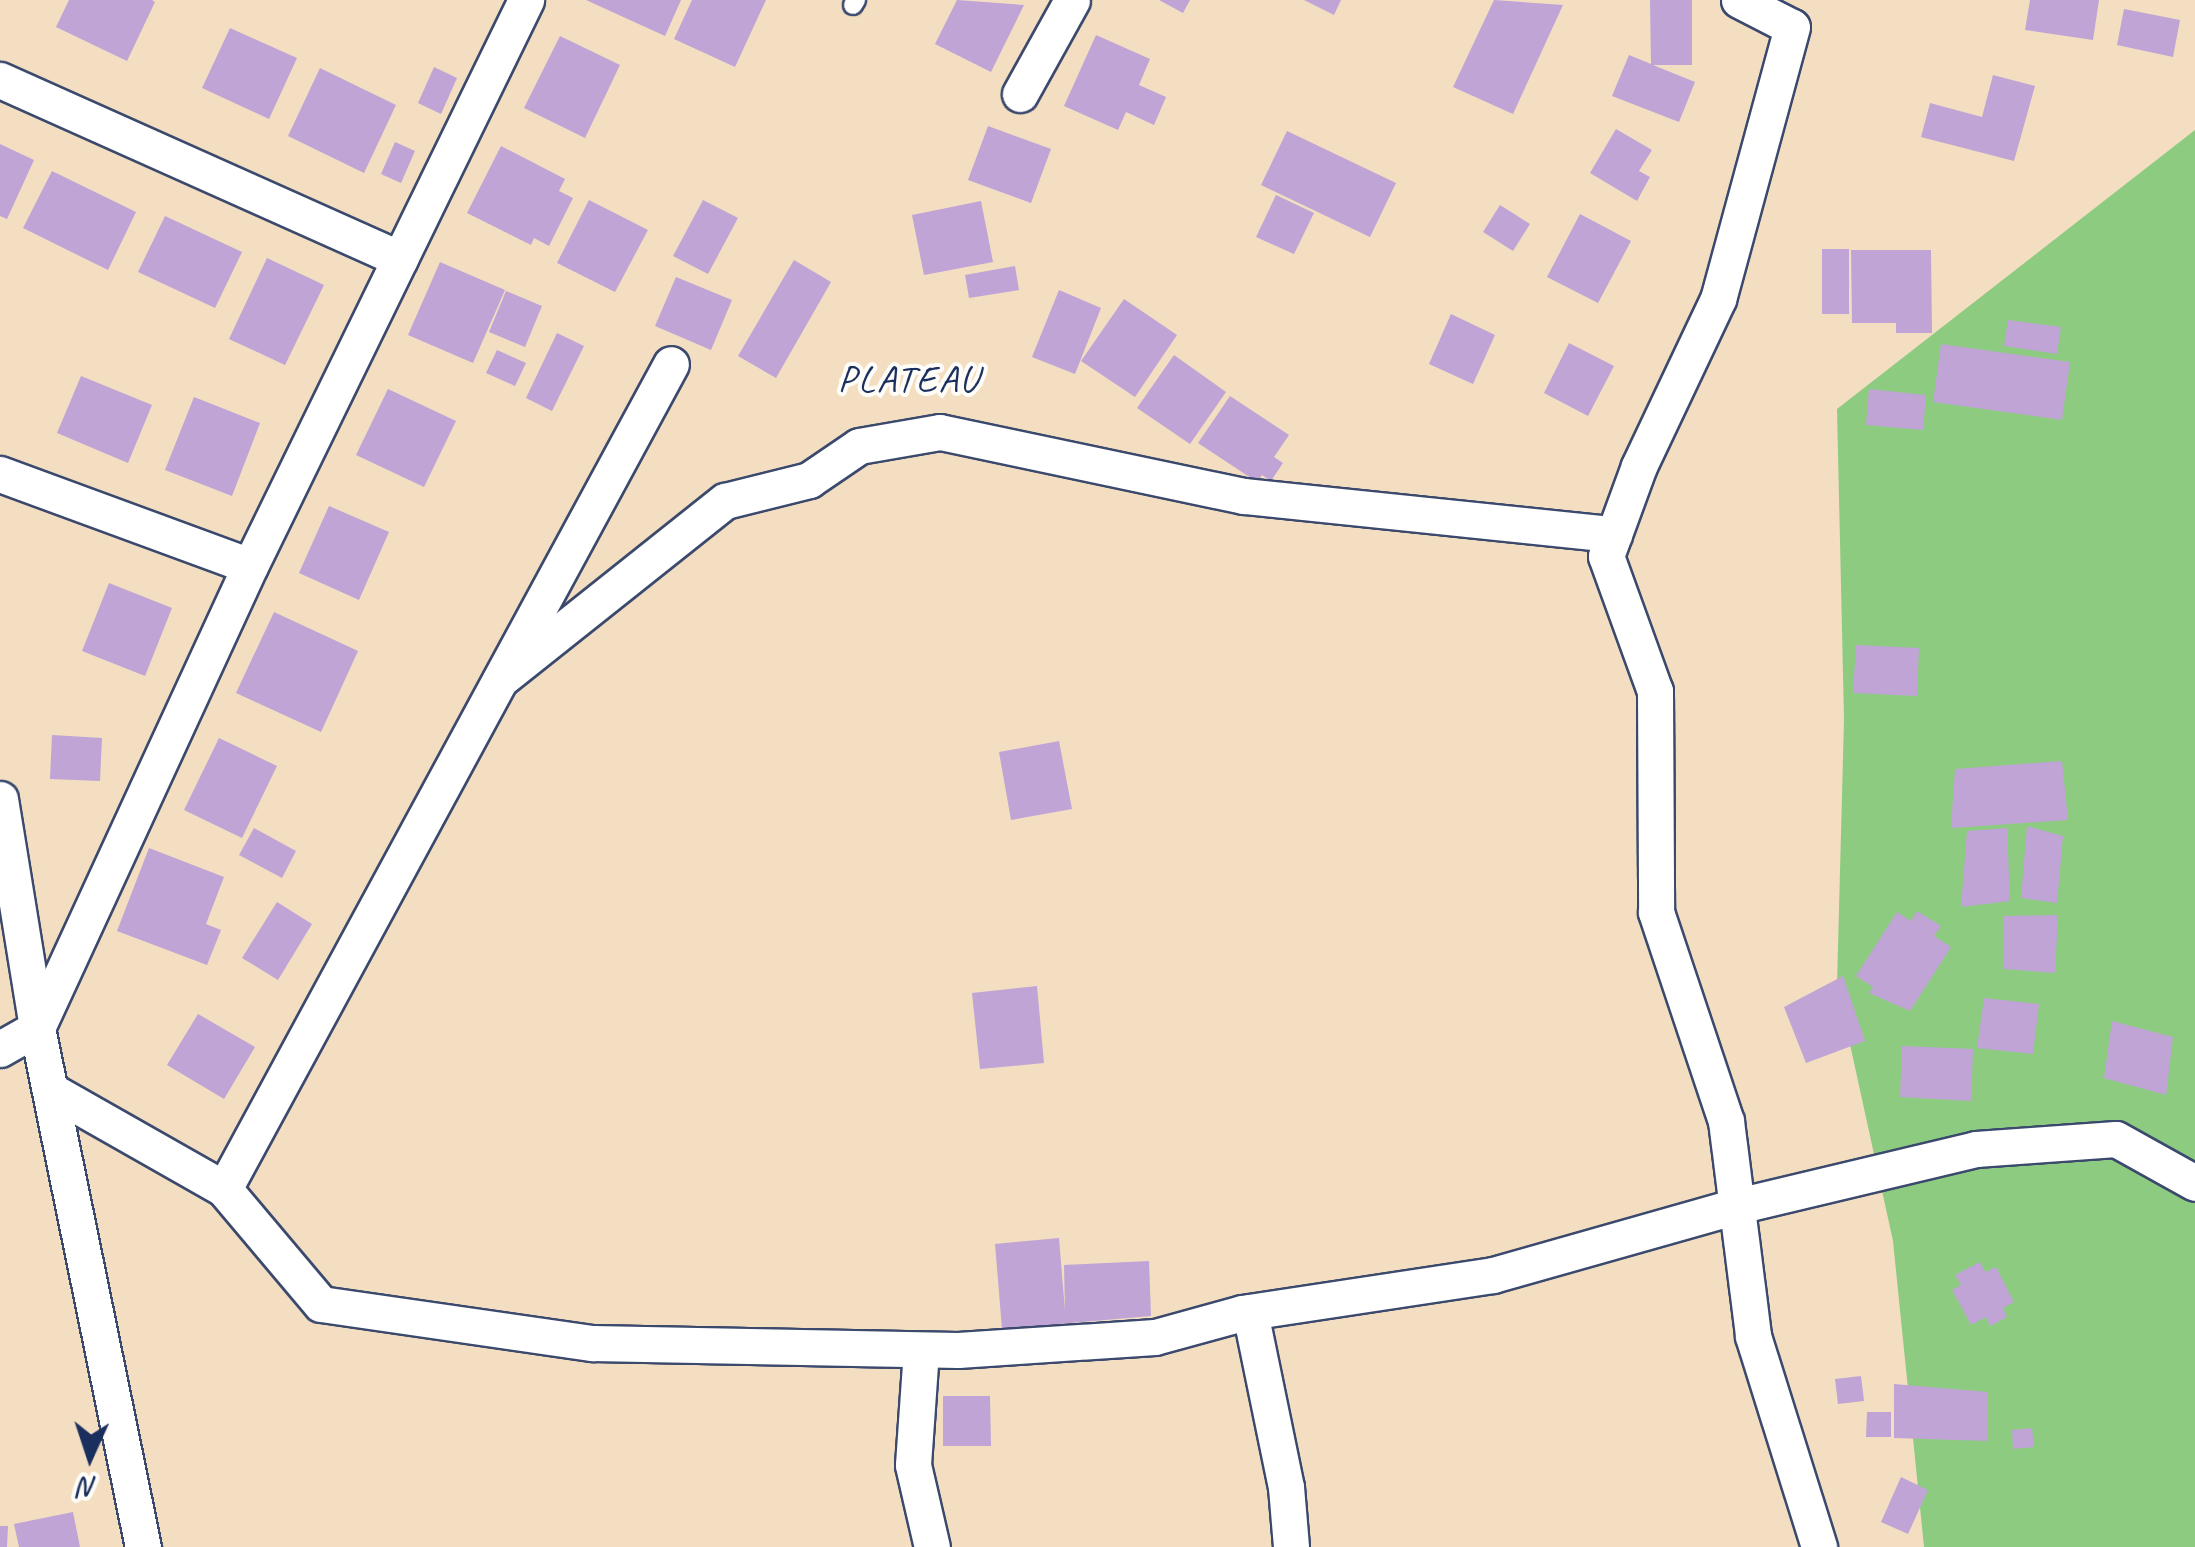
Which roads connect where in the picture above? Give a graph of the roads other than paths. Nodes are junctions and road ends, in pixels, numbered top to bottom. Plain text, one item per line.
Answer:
1 (526, 0) edge
2 (1072, 0) edge
3 (1739, 0) edge
4 (0, 80) edge
5 (1020, 94) dead end
6 (400, 259) junction
7 (672, 364) dead end
8 (0, 474) edge
9 (1614, 534) junction
10 (250, 566) junction
11 (500, 679) junction
12 (0, 799) edge
13 (36, 1028) junction
14 (0, 1050) edge
15 (50, 1090) junction
16 (2195, 1184) edge
17 (224, 1189) junction
18 (1733, 1207) junction
19 (1250, 1312) junction
20 (921, 1350) junction
21 (143, 1547) edge
22 (932, 1547) edge
23 (1290, 1547) edge
24 (1819, 1547) edge

1 - 6 street
2 - 5 street
3 - 9 street
4 - 6 street
6 - 10 street
7 - 11 street
8 - 10 street
9 - 11 street
9 - 18 street
10 - 13 street
11 - 17 street
12 - 13 street
13 - 14 street
13 - 15 street
15 - 17 street
15 - 21 street
16 - 18 street
17 - 20 street
18 - 19 street
18 - 24 street
19 - 20 street
19 - 23 street
20 - 22 street

